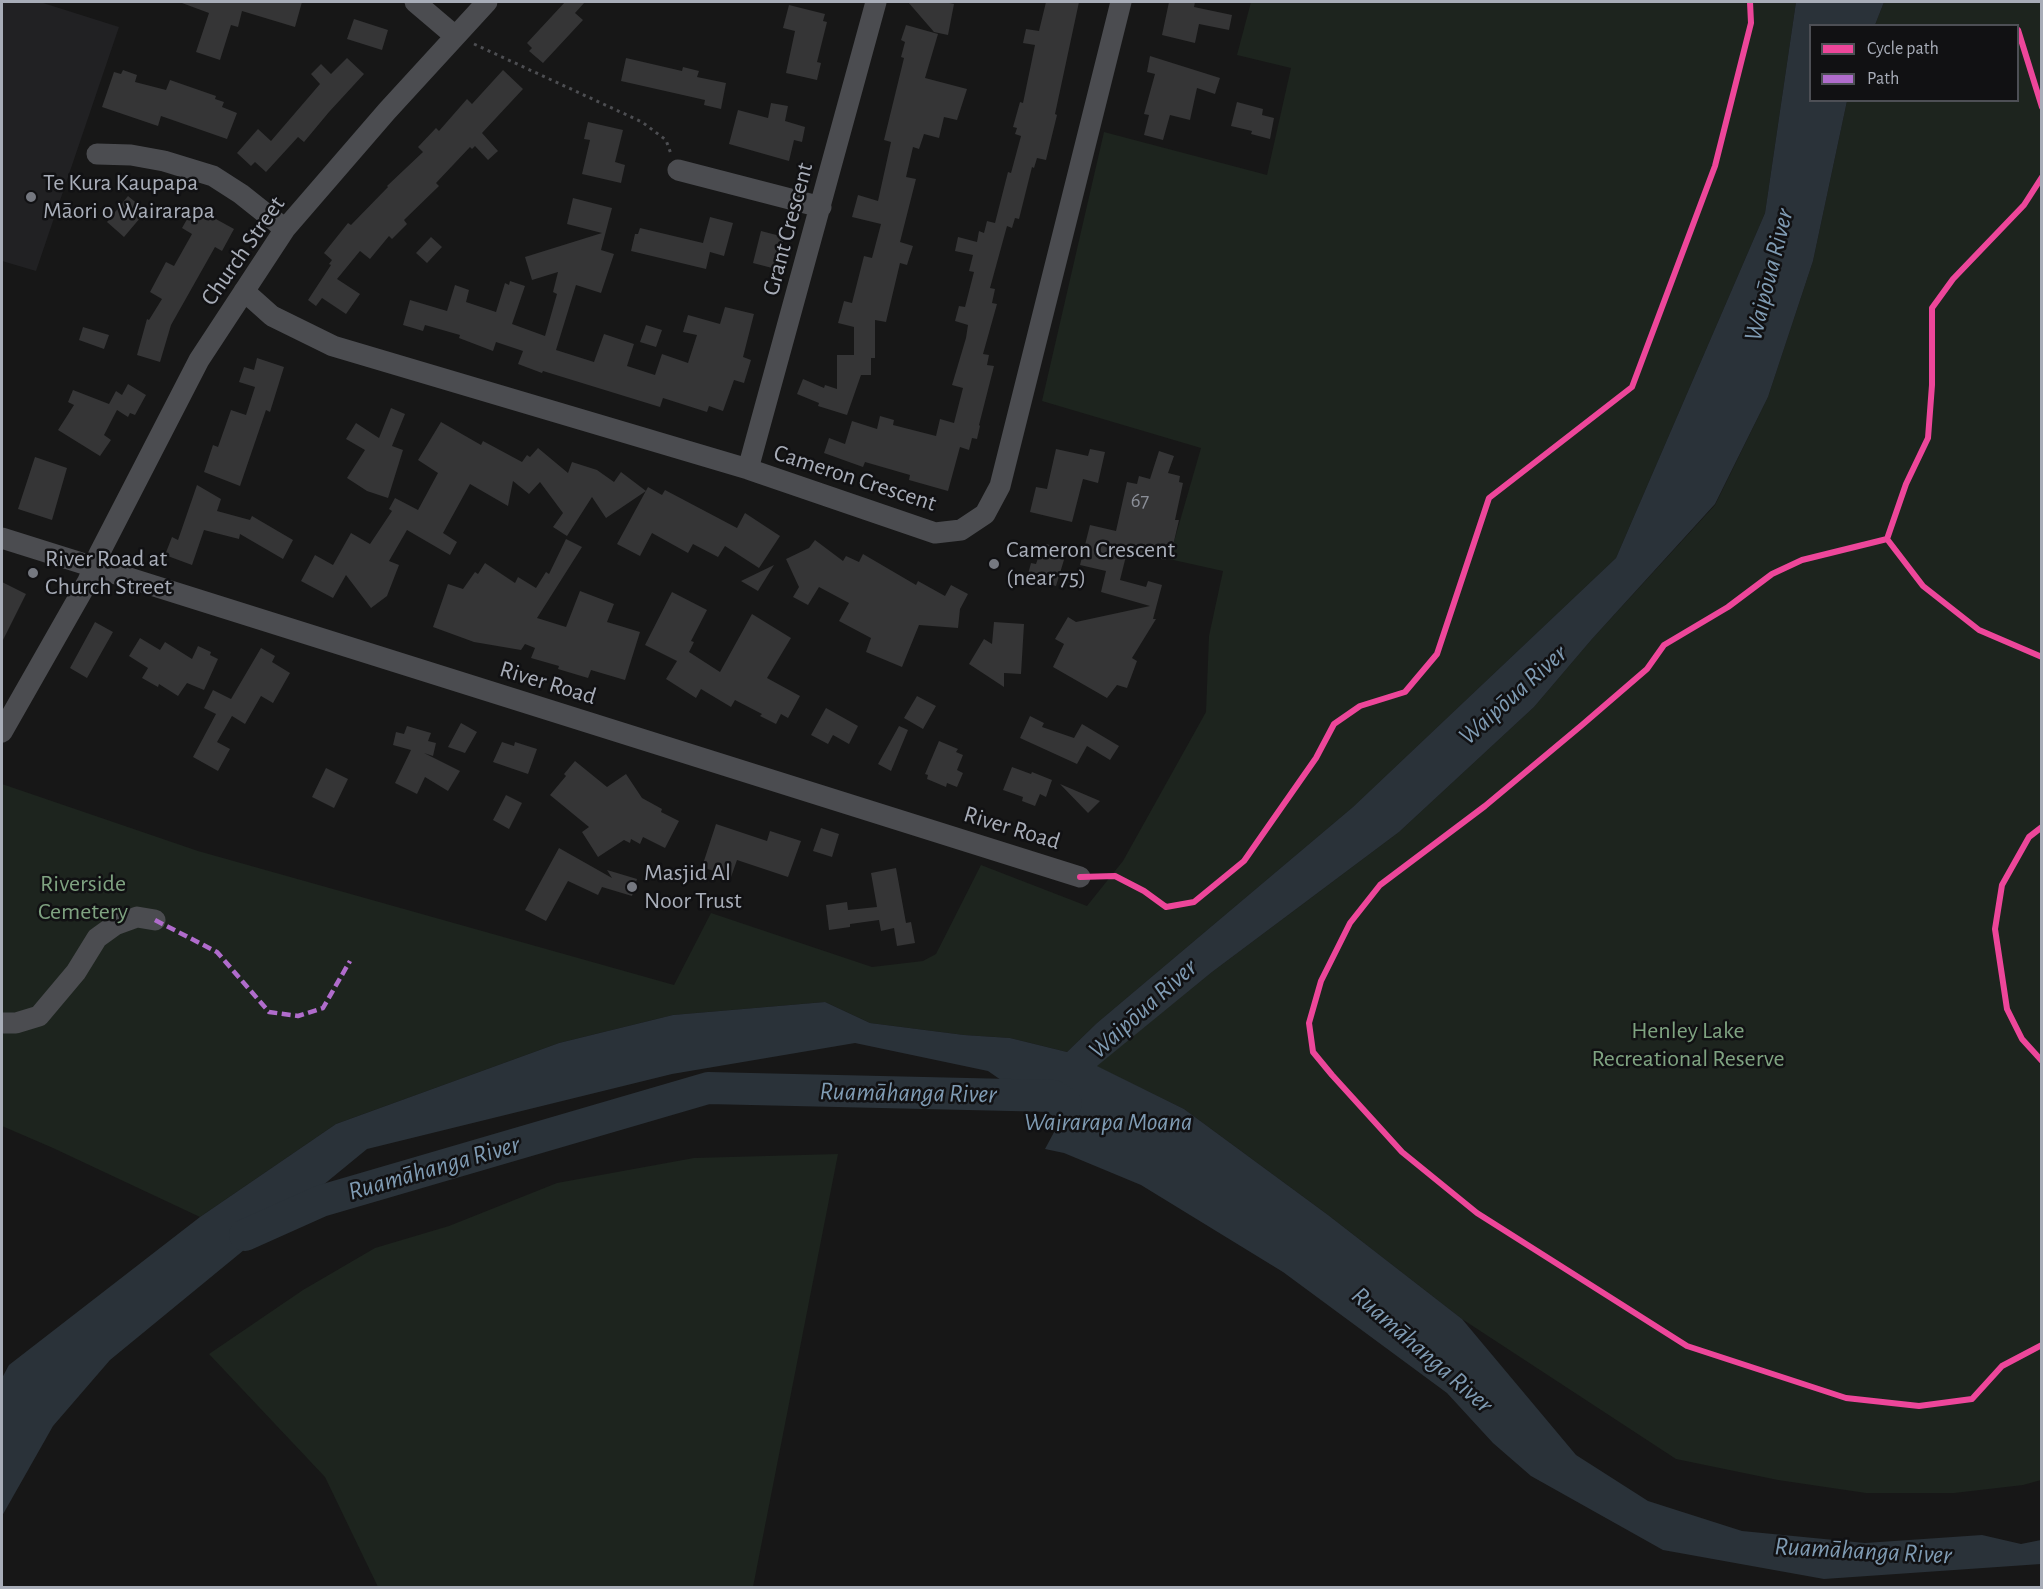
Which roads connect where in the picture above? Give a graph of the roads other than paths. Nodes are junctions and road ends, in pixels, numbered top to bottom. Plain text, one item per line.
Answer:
1 (415, 2) edge
2 (487, 2) edge
3 (876, 2) edge
4 (1121, 2) edge
5 (455, 36) junction
6 (97, 154) dead end
7 (678, 170) road end
8 (821, 207) junction
9 (285, 229) junction
10 (244, 291) junction
11 (748, 469) junction
12 (2, 538) edge
13 (94, 567) junction
14 (2, 732) edge
15 (1080, 876) dead end
16 (155, 920) dead end
17 (2, 1023) edge

1 - 5 street
2 - 5 street, Church Street
3 - 8 street, Grant Crescent
4 - 11 street, Cameron Crescent
5 - 9 street, Church Street
6 - 9 street
7 - 8 street
8 - 11 street, Grant Crescent
9 - 10 street, Church Street
10 - 11 street, Cameron Crescent
10 - 13 street, Church Street
12 - 13 street, River Road
13 - 14 street, Church Street
13 - 15 street, River Road
16 - 17 street

